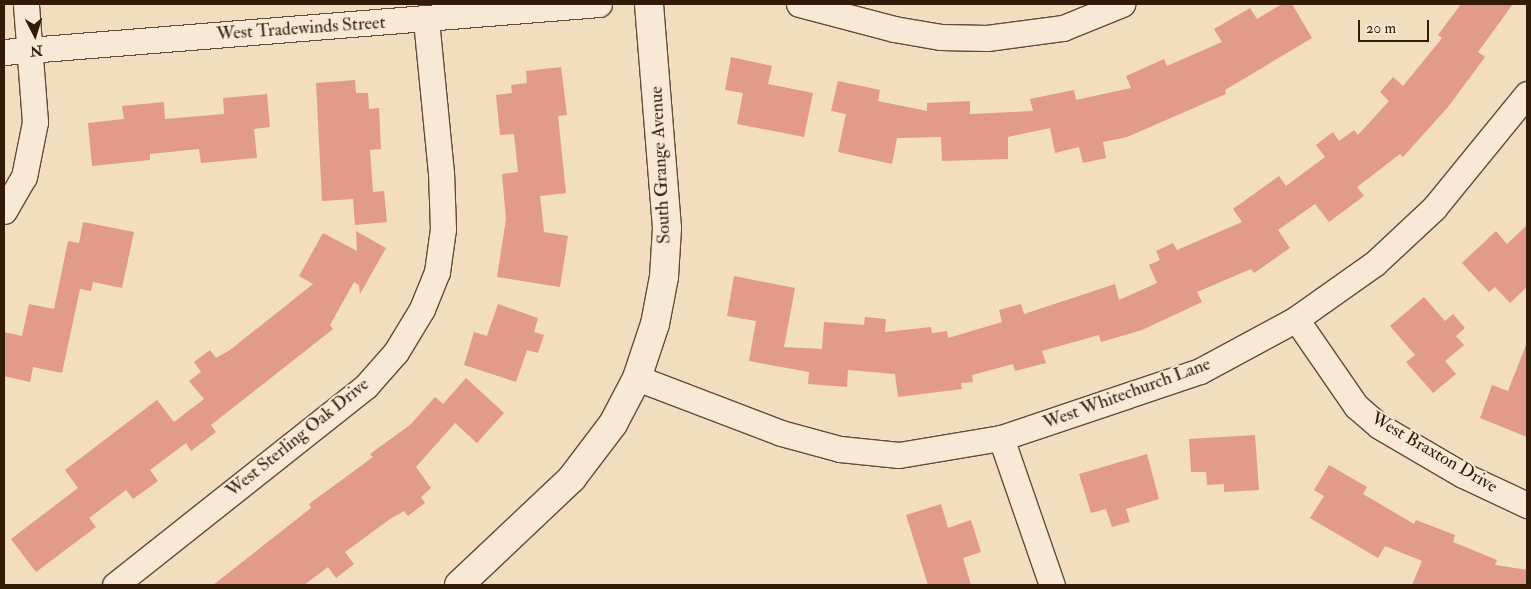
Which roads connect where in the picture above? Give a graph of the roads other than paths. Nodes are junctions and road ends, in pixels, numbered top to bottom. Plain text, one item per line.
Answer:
1 (26, 4) edge
2 (599, 4) edge
3 (649, 4) edge
4 (799, 4) edge
5 (1122, 4) edge
6 (426, 19) junction
7 (29, 50) junction
8 (4, 52) edge
9 (1527, 94) edge
10 (4, 211) edge
11 (1296, 319) junction
12 (637, 378) junction
13 (1001, 438) junction
14 (1527, 505) edge
15 (115, 585) edge
16 (459, 585) edge
17 (1052, 585) edge

1 - 7 street
2 - 6 street, West Tradewinds Street
3 - 12 street, South Grange Avenue
4 - 5 street
6 - 7 street, West Tradewinds Street
6 - 15 street, West Sterling Oak Drive
7 - 8 street, West Tradewinds Street
7 - 10 street
9 - 11 street, West Whitechurch Lane
11 - 13 street, West Whitechurch Lane
11 - 14 street, West Braxton Drive
12 - 13 street, West Whitechurch Lane
12 - 16 street, South Grange Avenue
13 - 17 street

